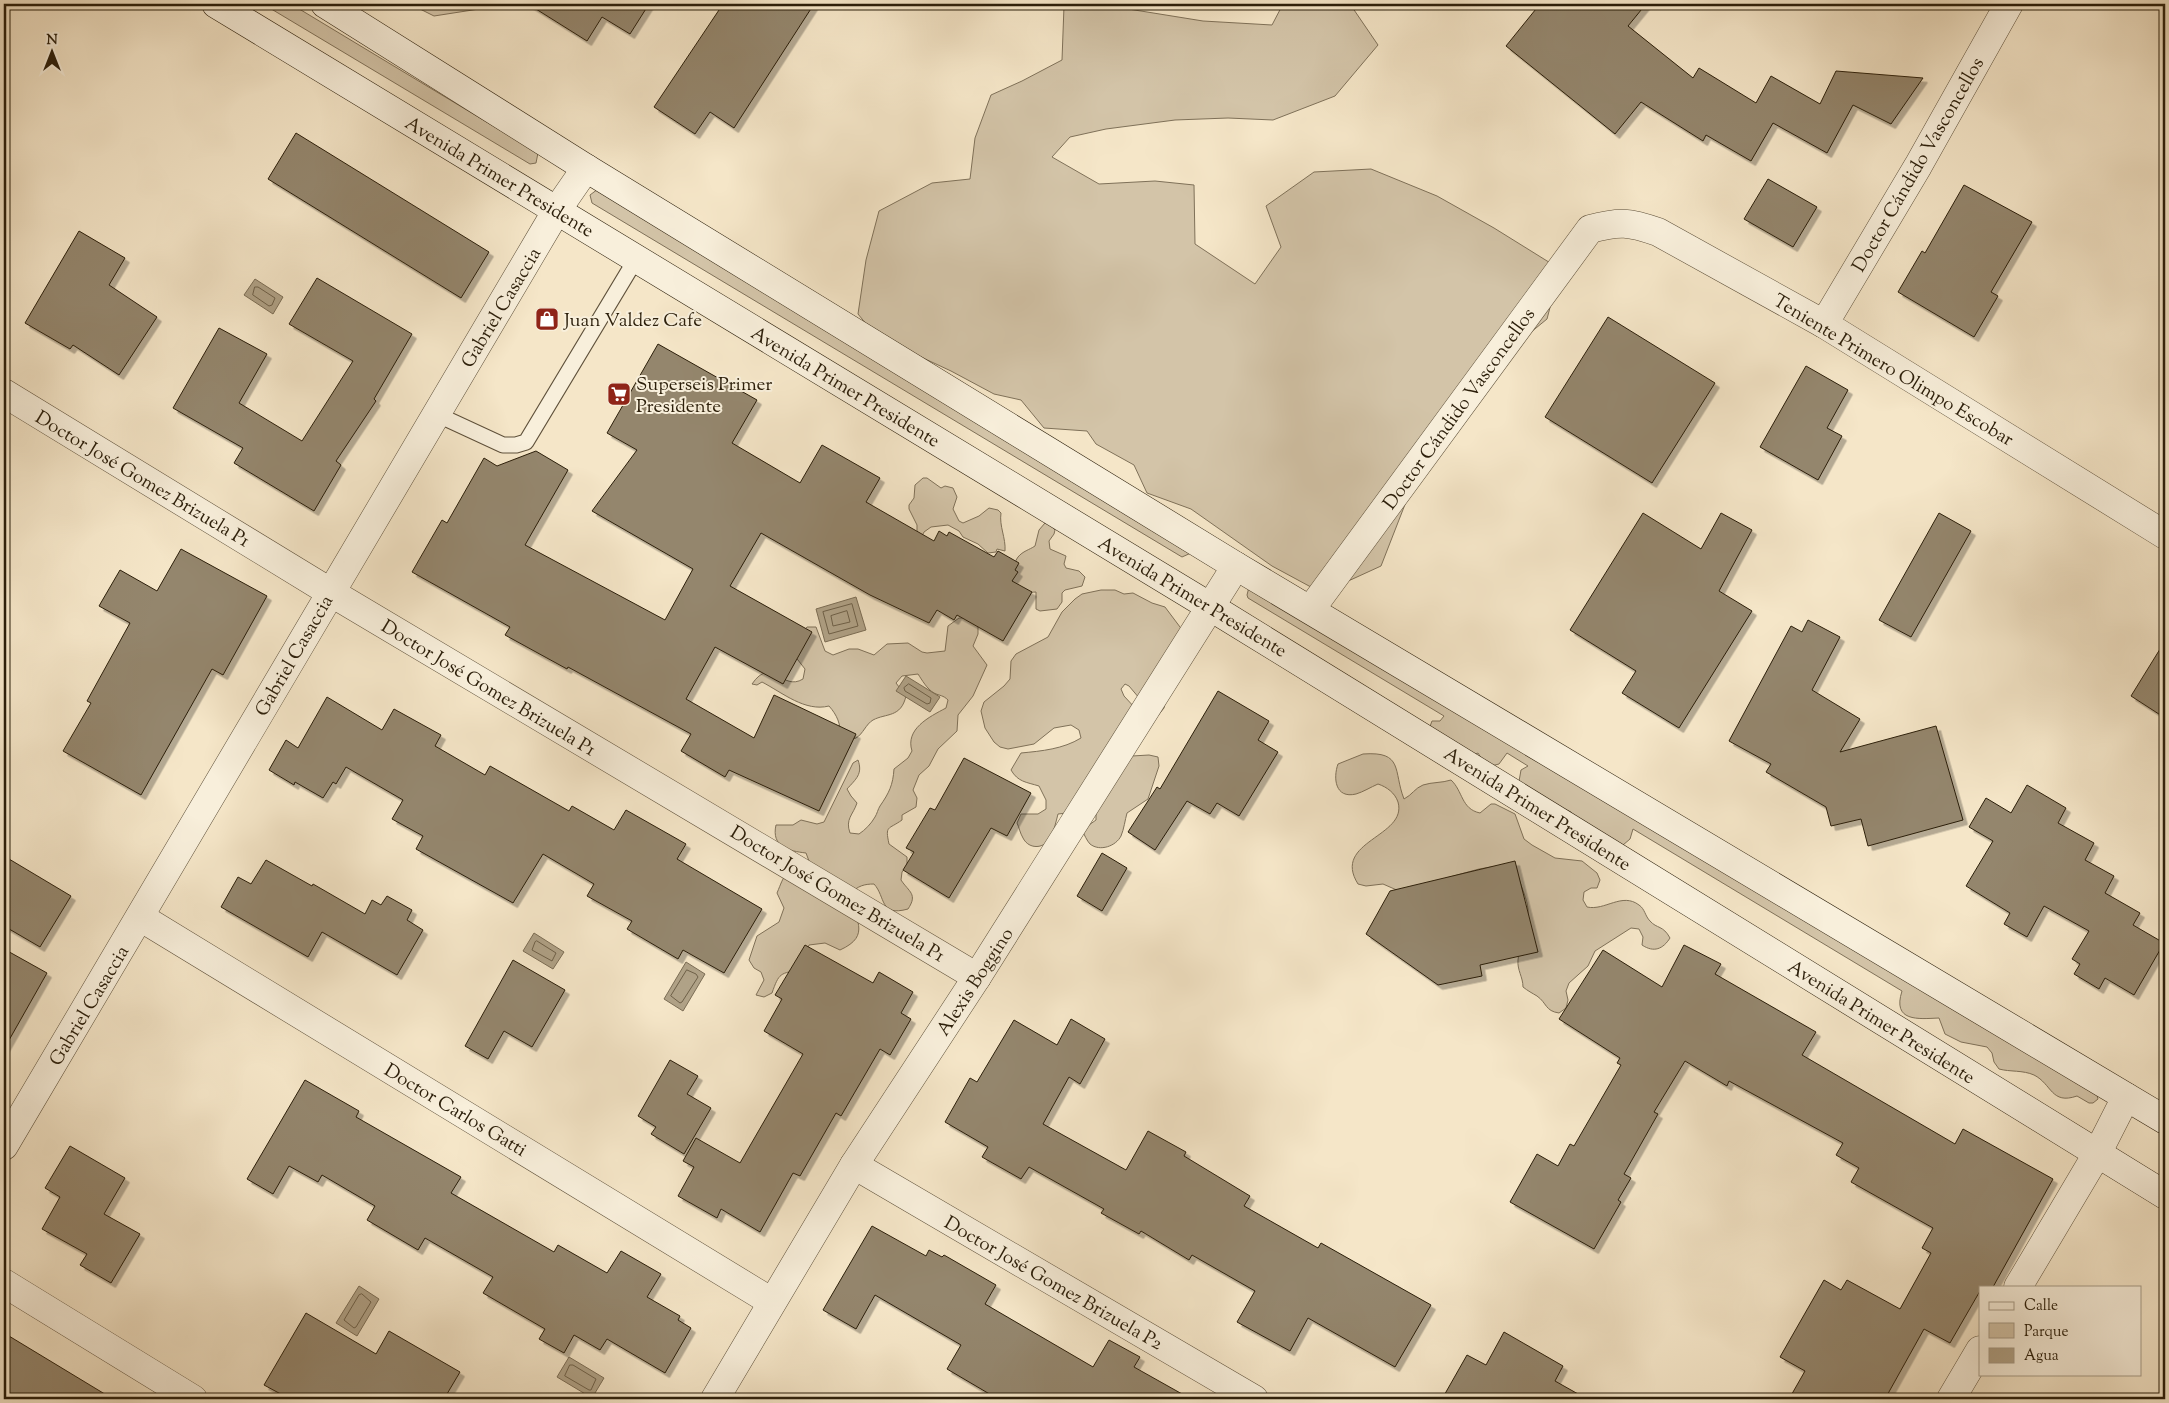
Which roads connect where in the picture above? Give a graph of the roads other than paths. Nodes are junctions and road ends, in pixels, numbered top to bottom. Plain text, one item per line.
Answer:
1 (216, 4) edge
2 (325, 4) edge
3 (2009, 4) edge
4 (586, 168) junction
5 (557, 210) junction
6 (1615, 223) joint
7 (636, 259) junction
8 (1824, 324) junction
9 (4, 393) edge
10 (436, 414) junction
11 (2165, 535) edge
12 (1236, 566) junction
13 (330, 592) junction
14 (1210, 606) junction
15 (1311, 608) junction
16 (140, 916) junction
17 (978, 976) junction
18 (2126, 1097) junction
19 (2165, 1120) edge
20 (4, 1146) edge
21 (2097, 1154) junction
22 (854, 1165) junction
23 (2165, 1194) edge
24 (4, 1284) edge
25 (2019, 1286) edge
26 (772, 1302) junction
27 (1979, 1352) edge
28 (193, 1399) edge
29 (715, 1399) edge
30 (1254, 1399) edge
31 (1951, 1399) edge

1 - 5 street, Avenida Primer Presidente
2 - 4 street
3 - 8 street, Doctor Cándido Vasconcellos
4 - 5 street, Gabriel Casaccia
4 - 12 street
5 - 7 street, Avenida Primer Presidente
5 - 10 street, Gabriel Casaccia
6 - 8 street, Teniente Primero Olimpo Escobar
6 - 15 street, Doctor Cándido Vasconcellos
7 - 10 lane
7 - 14 street, Avenida Primer Presidente
8 - 11 street, Teniente Primero Olimpo Escobar
9 - 13 street, Doctor José Gomez Brizuela P1
10 - 13 street, Gabriel Casaccia
12 - 14 street, Alexis Boggino
12 - 15 street
13 - 16 street, Gabriel Casaccia
13 - 17 street, Doctor José Gomez Brizuela P1
14 - 17 street, Alexis Boggino
14 - 21 street, Avenida Primer Presidente
15 - 18 street
16 - 20 street, Gabriel Casaccia
16 - 26 street, Doctor Carlos Gatti
17 - 22 street, Alexis Boggino
18 - 19 street
18 - 21 street
21 - 23 street, Avenida Primer Presidente
21 - 25 street
22 - 26 street, Alexis Boggino
22 - 30 street, Doctor José Gomez Brizuela P2
24 - 28 street
26 - 29 street, Alexis Boggino
27 - 31 street

